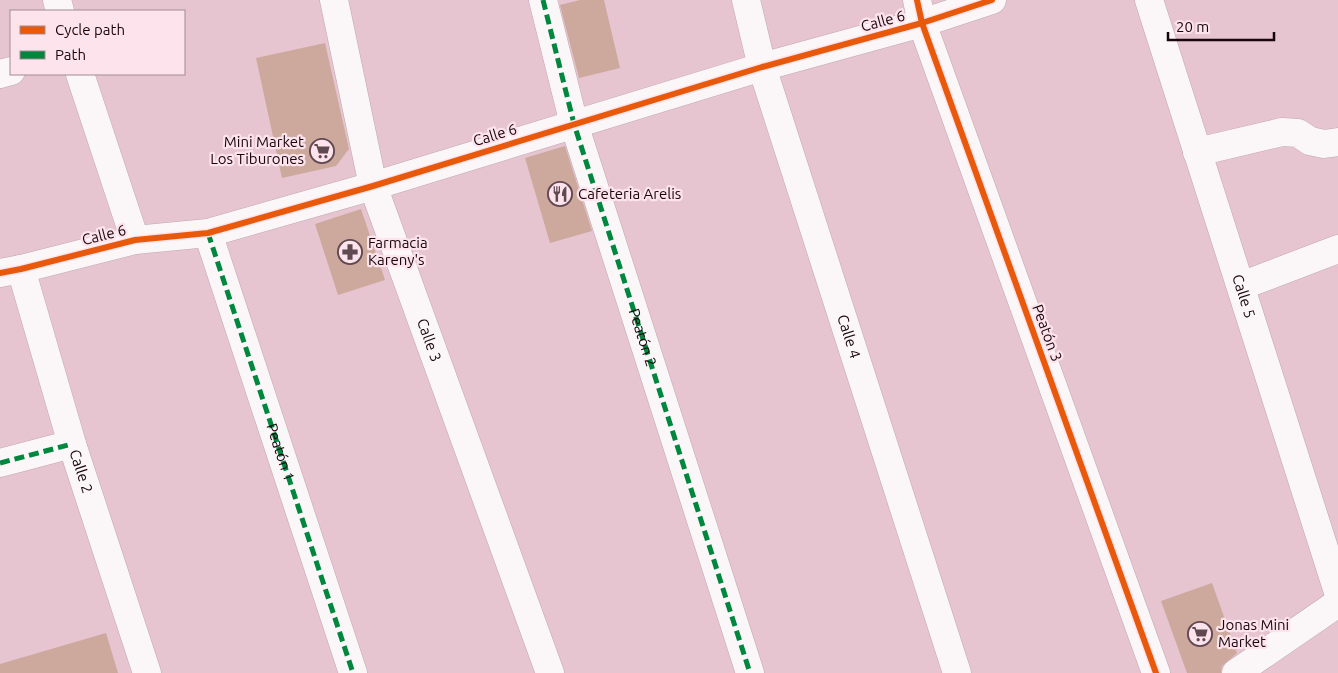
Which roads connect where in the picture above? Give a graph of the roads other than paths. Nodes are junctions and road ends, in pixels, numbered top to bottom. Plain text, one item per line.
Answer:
1 (334, 0) edge
2 (543, 0) edge
3 (746, 0) edge
4 (992, 0) edge
5 (1149, 0) edge
6 (919, 12) edge
7 (762, 67) junction
8 (80, 75) edge
9 (574, 124) junction
10 (1338, 142) edge
11 (1197, 152) junction
12 (373, 186) junction
13 (208, 233) junction
14 (135, 240) junction
15 (1338, 249) edge
16 (10, 271) edge
17 (1240, 286) junction
18 (72, 444) junction
19 (0, 463) edge
20 (1338, 592) edge
21 (1338, 603) edge
22 (147, 673) edge
23 (353, 673) edge
24 (550, 673) edge
25 (750, 673) edge
26 (957, 673) edge
27 (1156, 673) edge
28 (1236, 673) edge

1 - 12 street, Calle 3
2 - 9 street, Peatón 2
3 - 7 street, Calle 4
4 - 6 street, Calle 6
5 - 11 street, Calle 5
6 - 7 street, Calle 6
6 - 27 street, Peatón 3
7 - 9 street, Calle 6
7 - 26 street, Calle 4
8 - 14 street
9 - 12 street, Calle 6
9 - 25 street, Peatón 2
10 - 11 street
11 - 17 street, Calle 5
12 - 13 street, Calle 6
12 - 24 street, Calle 3
13 - 14 street, Calle 6
13 - 23 street, Peatón 1
14 - 16 street, Calle 6
15 - 17 street
16 - 18 street, Calle 2
17 - 20 street, Calle 5
18 - 19 street
18 - 22 street, Calle 2
21 - 28 street

